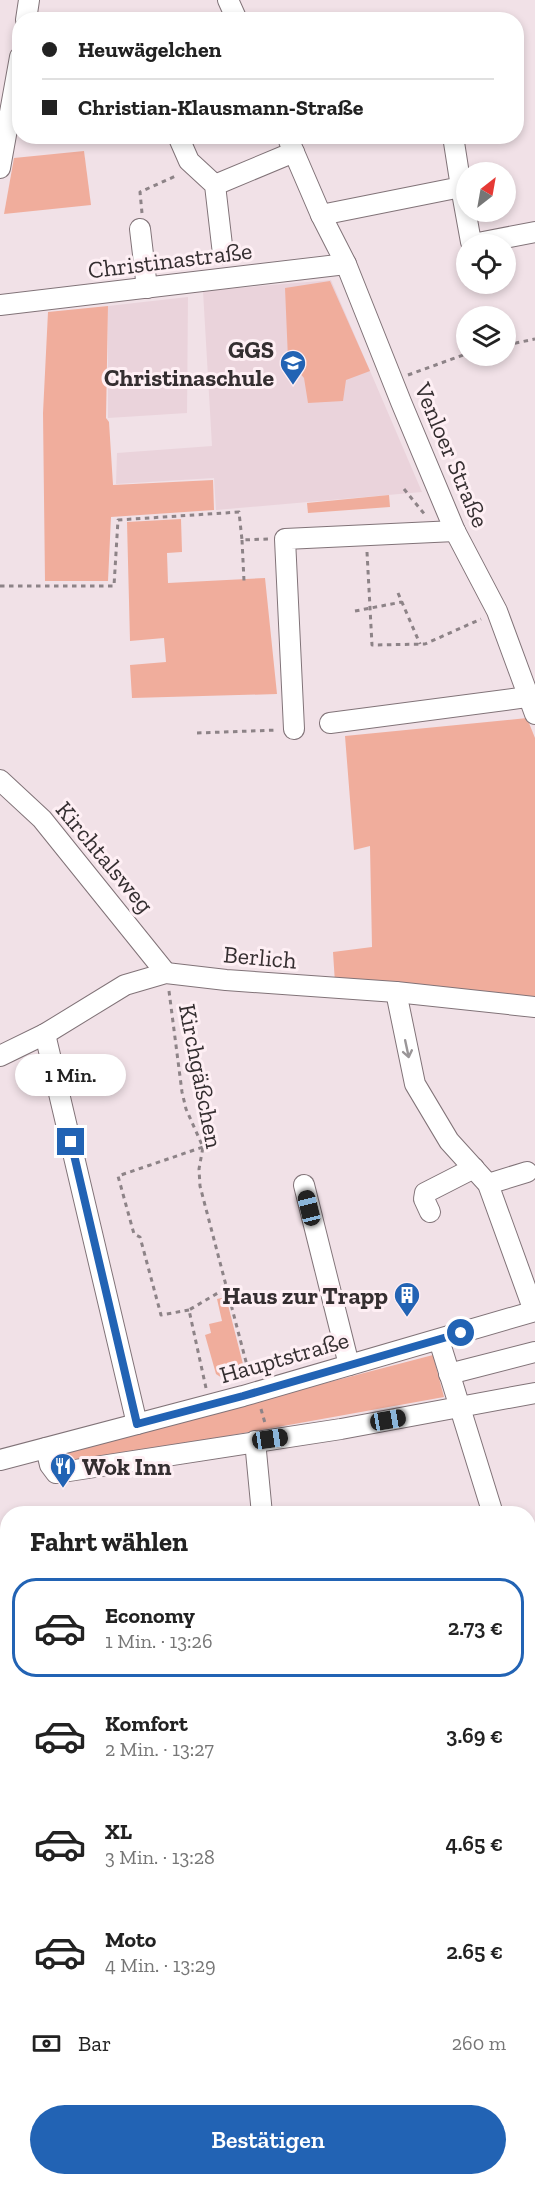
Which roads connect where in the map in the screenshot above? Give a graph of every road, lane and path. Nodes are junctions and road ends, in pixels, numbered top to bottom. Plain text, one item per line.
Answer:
1 (12, 82) edge
2 (6, 100) edge
3 (182, 144) edge
4 (291, 144) edge
5 (454, 144) edge
6 (457, 162) edge
7 (195, 166) junction
8 (0, 168) edge
9 (215, 185) junction
10 (456, 188) edge
11 (321, 215) junction
12 (467, 222) edge
13 (140, 229) joint
14 (535, 232) edge
15 (224, 254) dead end
16 (346, 264) junction
17 (147, 288) junction
18 (0, 305) edge
19 (535, 339) edge
20 (516, 343) edge
21 (456, 358) edge
22 (393, 381) junction
23 (404, 489) dead end
24 (447, 531) junction
25 (366, 535) junction
26 (285, 538) junction
27 (242, 540) junction
28 (244, 581) dead end
29 (0, 586) edge
30 (398, 593) dead end
31 (402, 602) junction
32 (370, 609) junction
33 (355, 611) dead end
34 (497, 611) junction
35 (420, 644) junction
36 (533, 703) edge
37 (330, 723) dead end
38 (294, 729) joint
39 (196, 733) dead end
40 (0, 780) edge
41 (166, 973) junction
42 (396, 992) junction
43 (535, 1007) edge
44 (45, 1034) junction
45 (0, 1056) edge
46 (203, 1147) junction
47 (474, 1168) junction
48 (527, 1173) dead end
49 (488, 1184) junction
50 (304, 1185) dead end
51 (430, 1212) dead end
52 (228, 1287) junction
53 (189, 1310) junction
54 (535, 1311) edge
55 (439, 1340) junction
56 (535, 1352) edge
57 (349, 1365) junction
58 (449, 1374) junction
59 (535, 1393) edge
60 (252, 1394) junction
61 (209, 1404) junction
62 (459, 1407) junction
63 (137, 1424) junction
64 (262, 1440) junction
65 (46, 1448) junction
66 (0, 1460) edge
67 (262, 1506) edge
68 (490, 1506) edge

1 - 2 street
2 - 8 street
3 - 7 street
4 - 9 street
4 - 11 street, Venloer Straße
5 - 6 street
7 - 9 street
7 - 13 path
9 - 15 street
10 - 11 street
11 - 16 street, Venloer Straße
12 - 14 street
13 - 17 street
16 - 17 street, Christinastraße
16 - 22 street, Venloer Straße
17 - 18 street, Christinastraße
19 - 20 path
21 - 22 path
22 - 24 street, Venloer Straße
23 - 24 path
24 - 25 street
24 - 34 street, Venloer Straße
25 - 26 street
25 - 32 path
26 - 27 path
26 - 38 street
27 - 28 path
27 - 29 path
30 - 31 path
31 - 32 path
31 - 35 path
32 - 33 path
32 - 35 path
34 - 35 path
34 - 36 street, Venloer Straße
36 - 37 street
38 - 39 path
40 - 41 street, Kirchtalsweg
41 - 42 street, Berlich
41 - 44 street, Berlich
41 - 46 path, Kirchgäßchen
42 - 43 street, Berlich
42 -> 47 street
44 - 45 street, Berlich
44 - 63 street
46 - 52 path, Kirchgäßchen
46 - 53 path
47 - 49 street
47 - 51 street
48 - 49 street
49 - 54 street
50 - 57 street
52 - 53 path
52 - 60 path, Kirchgäßchen
53 - 61 path
54 - 55 street, Hauptstraße
55 - 57 street, Hauptstraße
55 - 58 street
56 - 58 street
57 - 60 street, Hauptstraße
58 - 62 street
59 - 62 street
60 - 61 street, Hauptstraße
60 - 64 path, Kirchgäßchen
61 - 63 street, Hauptstraße
62 - 64 street
62 - 68 street
63 - 65 street, Hauptstraße
64 - 65 street
64 - 67 street
65 - 66 street, Hauptstraße

